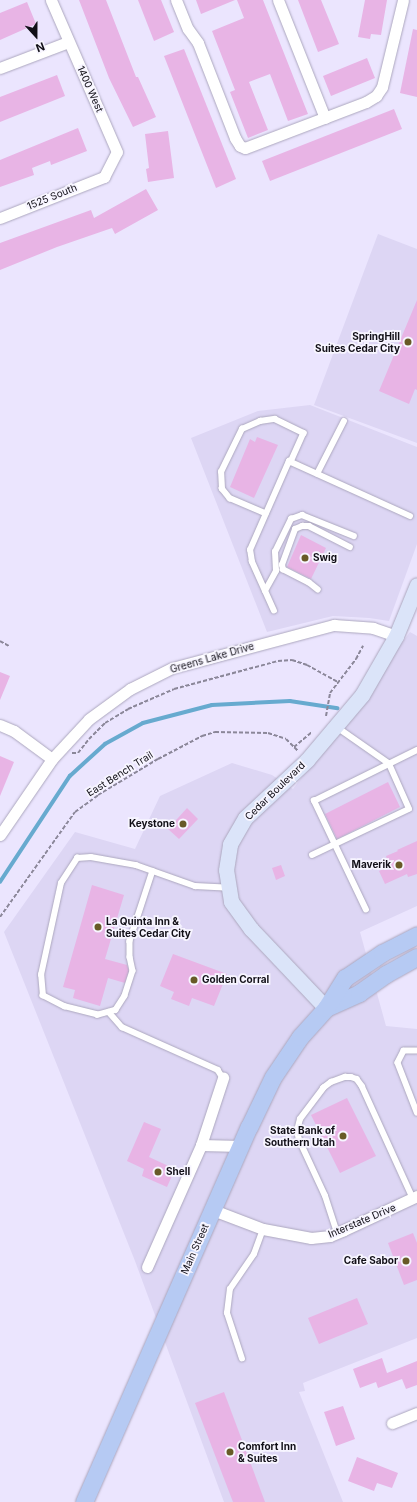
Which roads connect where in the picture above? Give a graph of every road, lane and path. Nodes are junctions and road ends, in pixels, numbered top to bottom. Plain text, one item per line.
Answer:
1 (51, 0) edge
2 (176, 0) edge
3 (278, 0) edge
4 (404, 0) edge
5 (68, 42) junction
6 (0, 68) edge
7 (325, 118) junction
8 (104, 177) joint
9 (0, 218) edge
10 (344, 421) dead end
11 (291, 462) junction
12 (317, 474) junction
13 (266, 514) junction
14 (410, 516) dead end
15 (354, 536) dead end
16 (350, 547) dead end
17 (283, 570) junction
18 (276, 571) junction
19 (417, 585) edge
20 (318, 590) dead end
21 (265, 591) junction
22 (274, 611) dead end
23 (396, 636) junction
24 (0, 641) edge
25 (9, 646) dead end
26 (363, 646) dead end
27 (338, 682) junction
28 (330, 723) junction
29 (0, 725) edge
30 (316, 729) dead end
31 (63, 747) junction
32 (294, 747) junction
33 (417, 750) edge
34 (52, 759) junction
35 (307, 760) junction
36 (389, 764) junction
37 (0, 835) edge
38 (335, 844) junction
39 (312, 855) dead end
40 (153, 871) junction
41 (229, 888) junction
42 (366, 910) dead end
43 (0, 917) edge
44 (417, 935) edge
45 (417, 958) edge
46 (326, 1008) junction
47 (109, 1012) junction
48 (417, 1051) edge
49 (223, 1078) joint
50 (417, 1112) edge
51 (201, 1145) junction
52 (241, 1146) junction
53 (415, 1197) edge
54 (213, 1210) junction
55 (263, 1229) junction
56 (337, 1233) junction
57 (147, 1267) dead end
58 (242, 1359) dead end
59 (417, 1413) edge
60 (392, 1423) dead end
61 (84, 1502) edge

1 - 5 street, 1400 West
2 - 7 street
3 - 7 street
4 - 7 street
5 - 6 street
5 - 8 street, 1400 West
8 - 9 street, 1525 South
10 - 12 lane
11 - 12 lane
11 - 13 lane
11 - 13 lane
12 - 14 lane
13 - 21 lane
15 - 18 lane
16 - 17 lane
17 - 18 lane
17 - 20 lane
18 - 21 lane
19 - 23 street, Cedar Boulevard
21 - 22 lane
23 - 28 street, Cedar Boulevard
23 - 31 street, Greens Lake Drive
24 - 25 path
26 - 27 path
27 - 28 path
27 - 31 path
28 - 35 street, Cedar Boulevard
28 - 36 lane
29 - 34 street
30 - 32 path
31 - 34 street, Greens Lake Drive
32 - 35 path, East Bench Trail
32 - 43 path, East Bench Trail
33 - 36 lane
34 - 37 street, Greens Lake Drive
35 - 41 street, Cedar Boulevard
36 - 38 lane
36 - 38 lane
38 - 39 lane
38 - 42 lane
40 - 41 lane
40 - 47 lane
40 - 47 lane
41 - 46 street, Cedar Boulevard
44 - 46 main road
45 - 46 main road
46 - 52 main road, Main Street
47 - 49 lane
48 - 50 lane
49 - 51 street
51 - 52 street
51 - 57 street
52 - 54 main road, Main Street
53 - 56 street, Interstate Drive
53 - 56 lane
54 - 55 street, Interstate Drive
54 - 61 main road, Main Street
55 - 56 street, Interstate Drive
55 - 58 lane
59 - 60 street

